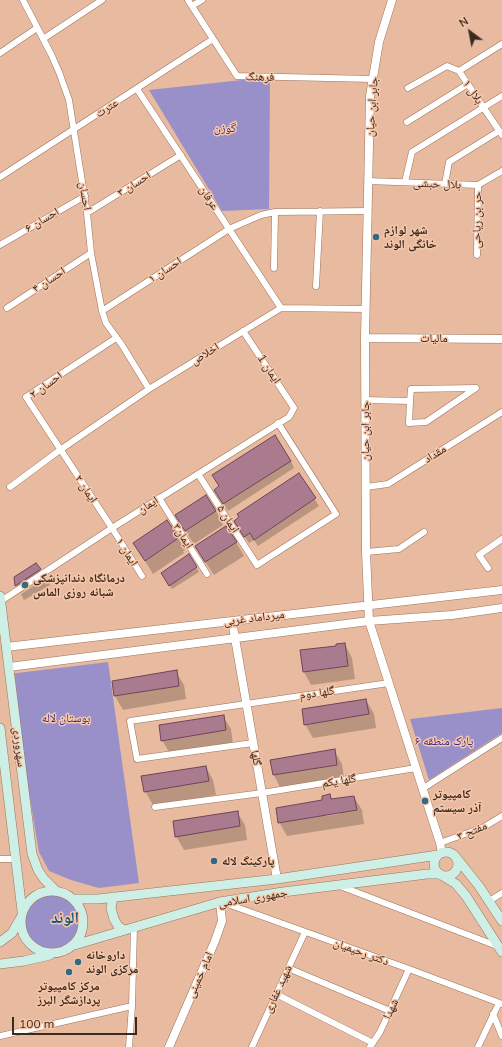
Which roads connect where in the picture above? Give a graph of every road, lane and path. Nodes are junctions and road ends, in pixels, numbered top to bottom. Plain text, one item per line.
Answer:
1 (23, 0) edge
2 (102, 0) edge
3 (188, 0) edge
4 (202, 0) edge
5 (392, 0) edge
6 (192, 6) junction
7 (37, 28) junction
8 (43, 39) junction
9 (213, 39) junction
10 (502, 44) edge
11 (0, 53) edge
12 (460, 71) junction
13 (373, 79) junction
14 (468, 84) junction
15 (408, 88) dead end
16 (137, 89) junction
17 (502, 96) edge
18 (484, 108) junction
19 (407, 122) dead end
20 (74, 130) junction
21 (501, 133) edge
22 (181, 155) junction
23 (502, 171) edge
24 (0, 177) edge
25 (368, 181) junction
26 (405, 182) junction
27 (445, 184) junction
28 (478, 186) junction
29 (85, 196) junction
30 (368, 211) junction
31 (275, 212) junction
32 (320, 212) junction
33 (87, 213) junction
34 (229, 229) junction
35 (0, 245) edge
36 (91, 253) junction
37 (477, 255) dead end
38 (274, 268) dead end
39 (316, 286) dead end
40 (7, 308) dead end
41 (281, 308) junction
42 (366, 309) junction
43 (102, 311) junction
44 (243, 331) junction
45 (116, 338) junction
46 (365, 338) junction
47 (502, 339) edge
48 (149, 389) junction
49 (365, 400) junction
50 (410, 401) junction
51 (294, 408) joint
52 (502, 412) edge
53 (278, 423) junction
54 (60, 450) junction
55 (198, 474) junction
56 (10, 487) dead end
57 (366, 487) junction
58 (159, 498) junction
59 (112, 528) junction
60 (424, 532) dead end
61 (502, 539) edge
62 (366, 552) junction
63 (488, 568) dead end
64 (207, 574) dead end
65 (142, 576) dead end
66 (502, 590) edge
67 (0, 599) edge
68 (369, 605) junction
69 (502, 608) edge
70 (232, 621) junction
71 (369, 621) junction
72 (234, 638) junction
73 (6, 647) junction
74 (9, 667) junction
75 (389, 683) junction
76 (246, 703) junction
77 (0, 728) edge
78 (502, 738) edge
79 (253, 743) junction
80 (21, 767) junction
81 (416, 768) junction
82 (5, 769) junction
83 (422, 789) junction
84 (262, 794) junction
85 (155, 807) dead end
86 (502, 816) edge
87 (440, 843) junction
88 (440, 854) junction
89 (455, 856) junction
90 (16, 858) junction
91 (0, 859) edge
92 (441, 875) junction
93 (277, 879) junction
94 (340, 886) junction
95 (55, 890) junction
96 (502, 893) edge
97 (113, 897) junction
98 (74, 899) junction
99 (489, 901) junction
100 (220, 902) junction
101 (21, 915) junction
102 (502, 921) edge
103 (134, 927) junction
104 (124, 930) junction
105 (305, 932) junction
106 (0, 942) edge
107 (71, 946) junction
108 (500, 949) edge
109 (56, 953) junction
110 (0, 964) edge
111 (288, 968) junction
112 (409, 969) junction
113 (276, 994) junction
114 (500, 1003) edge
115 (132, 1006) junction
116 (390, 1011) junction
117 (493, 1014) junction
118 (0, 1036) edge
119 (502, 1036) edge
120 (372, 1045) edge
121 (129, 1047) edge
122 (169, 1047) edge
123 (252, 1047) edge
124 (478, 1047) edge

1 - 7 street, احسان
2 - 8 street
3 - 6 street, فرهنگ
4 - 6 street
5 - 13 street, جابر ابن حیان
6 - 9 street, فرهنگ
7 - 8 street, احسان
7 - 11 street
8 - 20 street, احسان
9 - 13 street, فرهنگ
9 - 16 street, عترت
10 - 12 street, بلال ۱
12 - 14 street, بلال ۱
12 - 15 street
13 - 25 street, جابر ابن حیان
14 - 18 street, بلال ۱
14 - 19 street
16 - 20 street, عترت
16 - 22 street, عرفان
17 - 18 street
18 - 21 street, بلال ۱
18 - 26 street
20 - 24 street, عترت
20 - 29 street, احسان
21 - 27 street
22 - 33 street, احسان ۳
22 - 34 street, عرفان
23 - 28 street, بلال حبشی
25 - 26 street, بلال حبشی
25 - 30 street, جابر ابن حیان
26 - 27 street, بلال حبشی
27 - 28 street, بلال حبشی
28 - 37 street, حر بن ریاحی
29 - 33 street, احسان
29 - 35 street, احسان ۶
30 - 32 street, احسان ۱
30 - 42 street, جابر ابن حیان
31 - 32 street, احسان ۱
31 - 34 street, احسان ۱
31 - 38 street
32 - 39 street
33 - 36 street, احسان
34 - 41 street, عرفان
34 - 43 street, احسان ۱
36 - 40 street, احسان ۴
36 - 43 street, احسان
41 - 42 street
41 - 44 street, اخلاص
42 - 46 street, جابر ابن حیان
43 - 45 street, احسان
44 - 48 street, اخلاص
44 - 51 street, ایمان 1
45 - 48 street, احسان
45 - 54 street, احسان ۲
46 - 47 street, مالیات
46 - 49 street, جابر ابن حیان
48 - 54 street, اخلاص
49 - 50 street
49 - 57 street, جابر ابن حیان
50 - 50 street
51 - 53 street, ایمان
52 - 57 street, مقداد
53 - 55 street, ایمان
53 - 55 street, ایمان ۵
54 - 56 street, اخلاص
54 - 59 street, ایمان ۲
55 - 58 street, ایمان
57 - 62 street, جابر ابن حیان
58 - 59 street, ایمان
58 - 64 street, ایمان۳
59 - 65 street, ایمان ۱
59 - 67 street, ایمان
60 - 62 street
61 - 63 street
62 - 68 street, جابر ابن حیان
66 - 68 street, میرداماد غربی
67 - 73 main road, سهروردی
68 - 70 street, میرداماد غربی
68 - 71 street, جابر ابن حیان
69 - 71 street, میرداماد غربی
70 - 72 street, گلها
70 - 73 street, میرداماد غربی
71 - 72 street, میرداماد غربی
71 - 75 street, جابر ابن حیان
72 - 74 street, میرداماد غربی
72 - 76 street, گلها
73 - 74 main road, سهروردی
74 - 80 main road, سهروردی
75 - 76 street, گلها دوم
75 - 81 street, جابر ابن حیان
76 - 79 street, گلها
76 - 79 street, گلها دوم
77 - 82 main road, سهروردی
78 - 83 street
79 - 84 street, گلها
80 - 82 main road
80 - 95 main road, سهروردی
81 - 83 street, جابر ابن حیان
81 - 84 street, گلها یکم
82 - 90 main road, سهروردی
83 - 87 street, جابر ابن حیان
84 - 85 street, گلها یکم
84 - 93 street, گلها
86 - 87 street, مفتح ۳
87 - 88 street, جابر ابن حیان
88 - 89 main road
88 - 92 main road
88 - 93 main road, جمهوری اسلامی
89 - 92 main road
89 - 99 main road
90 - 91 street
90 - 101 main road, سهروردی
92 - 94 main road, جمهوری اسلامی
92 - 108 main road
93 - 97 main road, جمهوری اسلامی
94 - 100 main road, جمهوری اسلامی
94 - 108 street
95 - 98 main road
95 - 101 main road
96 - 99 street
97 - 98 main road, جمهوری اسلامی
97 - 104 main road
98 - 107 main road
99 - 102 main road
100 - 103 main road, جمهوری اسلامی
100 - 105 street, دکتر رحیمیان
100 - 122 street, امام خمینی
101 - 106 main road
101 - 109 main road
103 - 104 main road, جمهوری اسلامی
103 - 115 street
104 - 107 main road, جمهوری اسلامی
105 - 111 street, شهید غفاری
105 - 112 street, دکتر رحیمیان
107 - 109 main road
109 - 110 main road
111 - 113 street, شهید غفاری
111 - 116 street
112 - 114 street, دکتر رحیمیان
112 - 116 street, شهدا
113 - 120 street
113 - 123 street, شهید غفاری
114 - 117 street
115 - 118 street
115 - 121 street
116 - 120 street, شهدا
117 - 119 street
117 - 124 street

